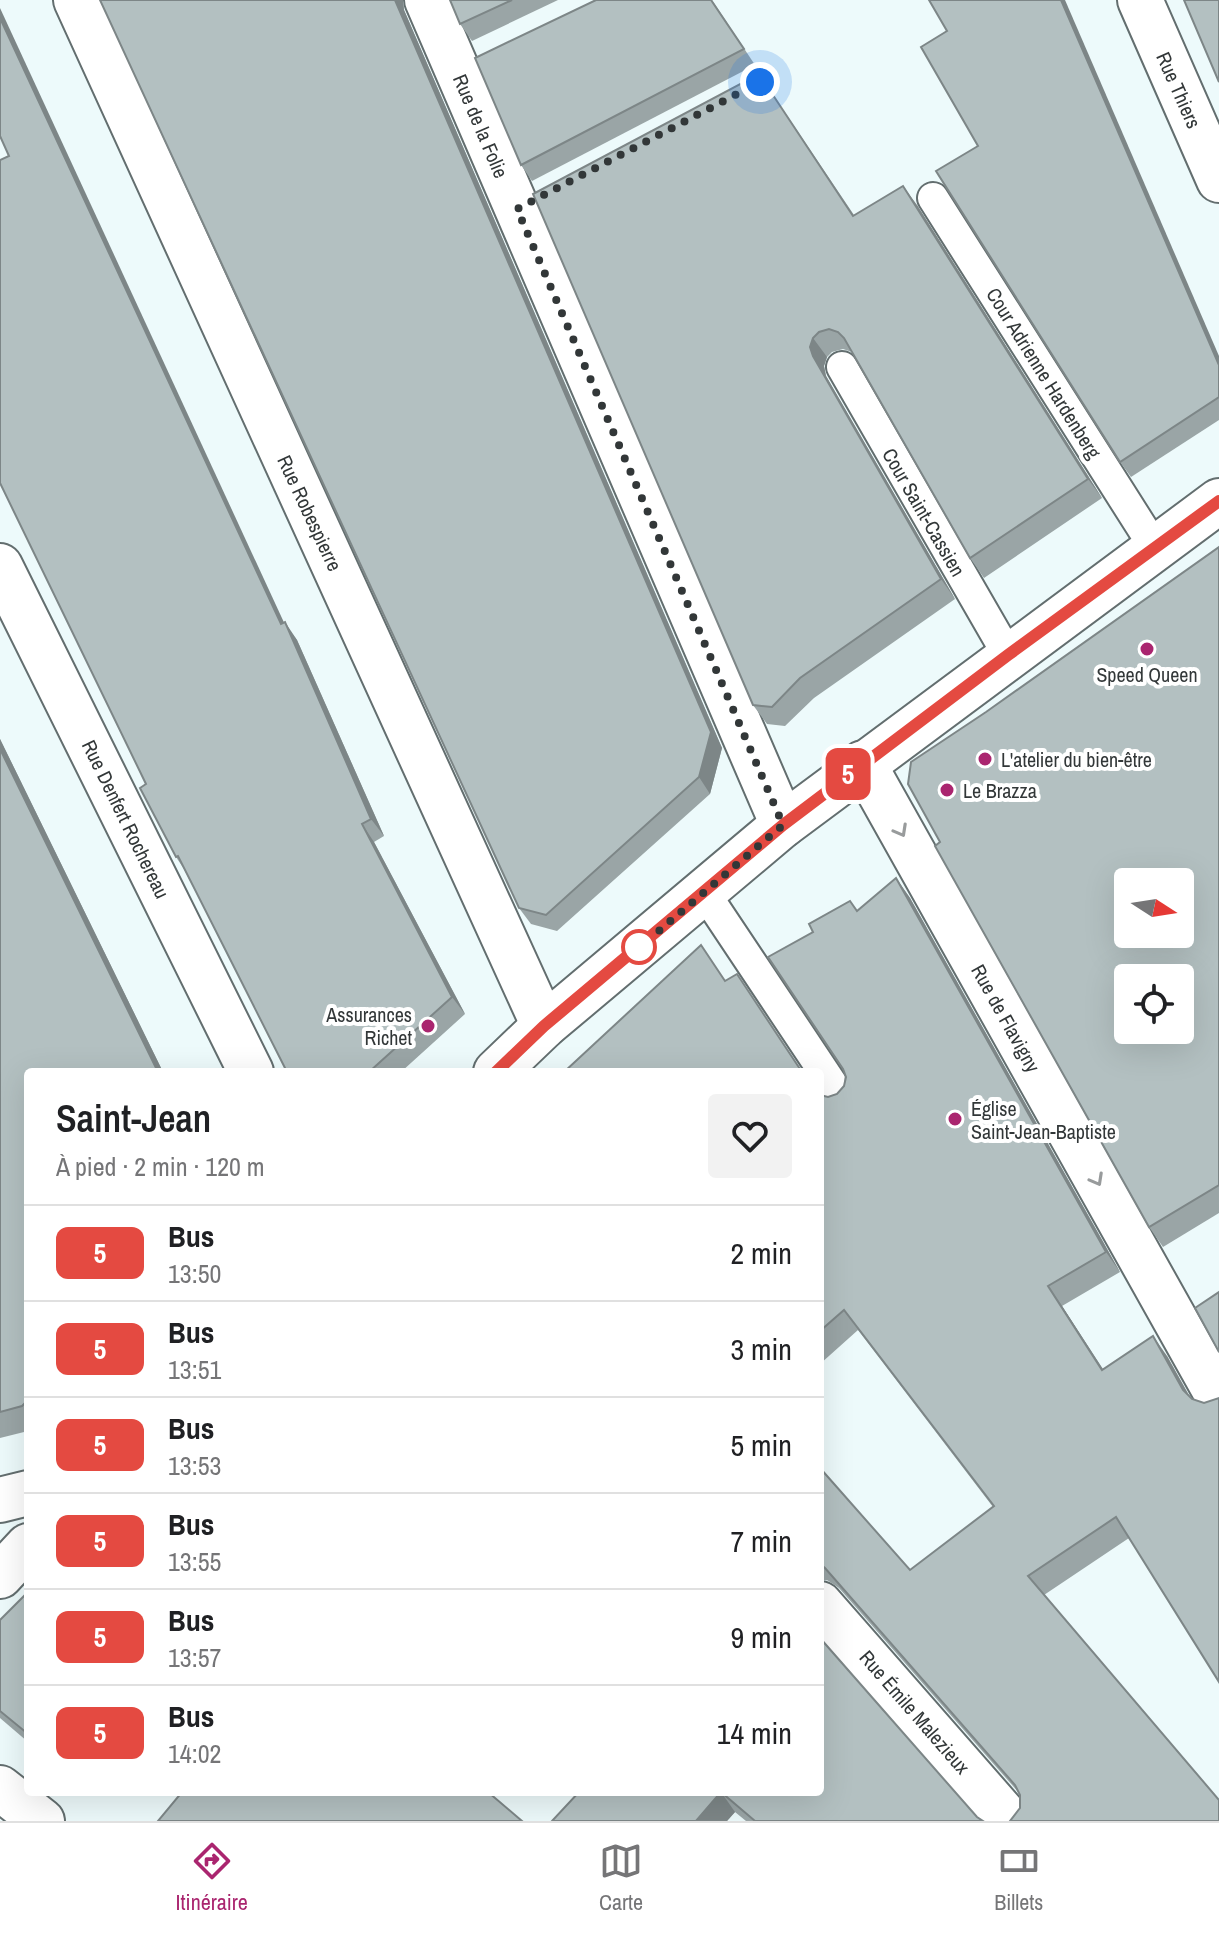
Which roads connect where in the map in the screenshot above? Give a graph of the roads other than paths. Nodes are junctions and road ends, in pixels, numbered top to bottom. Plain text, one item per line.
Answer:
1 (76, 0) edge
2 (427, 0) edge
3 (1140, 0) edge
4 (1219, 180) edge
5 (933, 198) dead end
6 (842, 367) edge
7 (1219, 501) edge
8 (1155, 548) junction
9 (0, 566) edge
10 (1008, 655) junction
11 (863, 763) junction
12 (783, 825) junction
13 (704, 892) junction
14 (544, 1026) junction
15 (249, 1068) edge
16 (500, 1068) edge
17 (821, 1068) edge
18 (824, 1072) edge
19 (842, 1099) edge
20 (1219, 1398) edge
21 (24, 1494) edge
22 (0, 1500) edge
23 (24, 1550) edge
24 (0, 1576) edge
25 (824, 1609) edge
26 (0, 1788) edge
27 (42, 1821) edge
28 (1010, 1821) edge

1 - 14 street, Rue Robespierre
2 - 12 street, Rue de la Folie
3 - 4 street, Rue Thiers
5 - 8 lane, Cour Adrienne Hardenberg
6 - 10 lane, Cour Saint-Cassien
7 - 8 street
8 - 10 street
9 - 15 street, Rue Denfert Rochereau
10 - 11 street
11 - 12 street
11 -> 20 street, Rue de Flavigny
12 - 13 street
13 - 14 street
13 - 17 lane
14 - 16 street
18 - 19 lane
21 - 22 street
23 - 24 street
25 - 28 street, Rue Émile Malezieux
26 - 27 street

